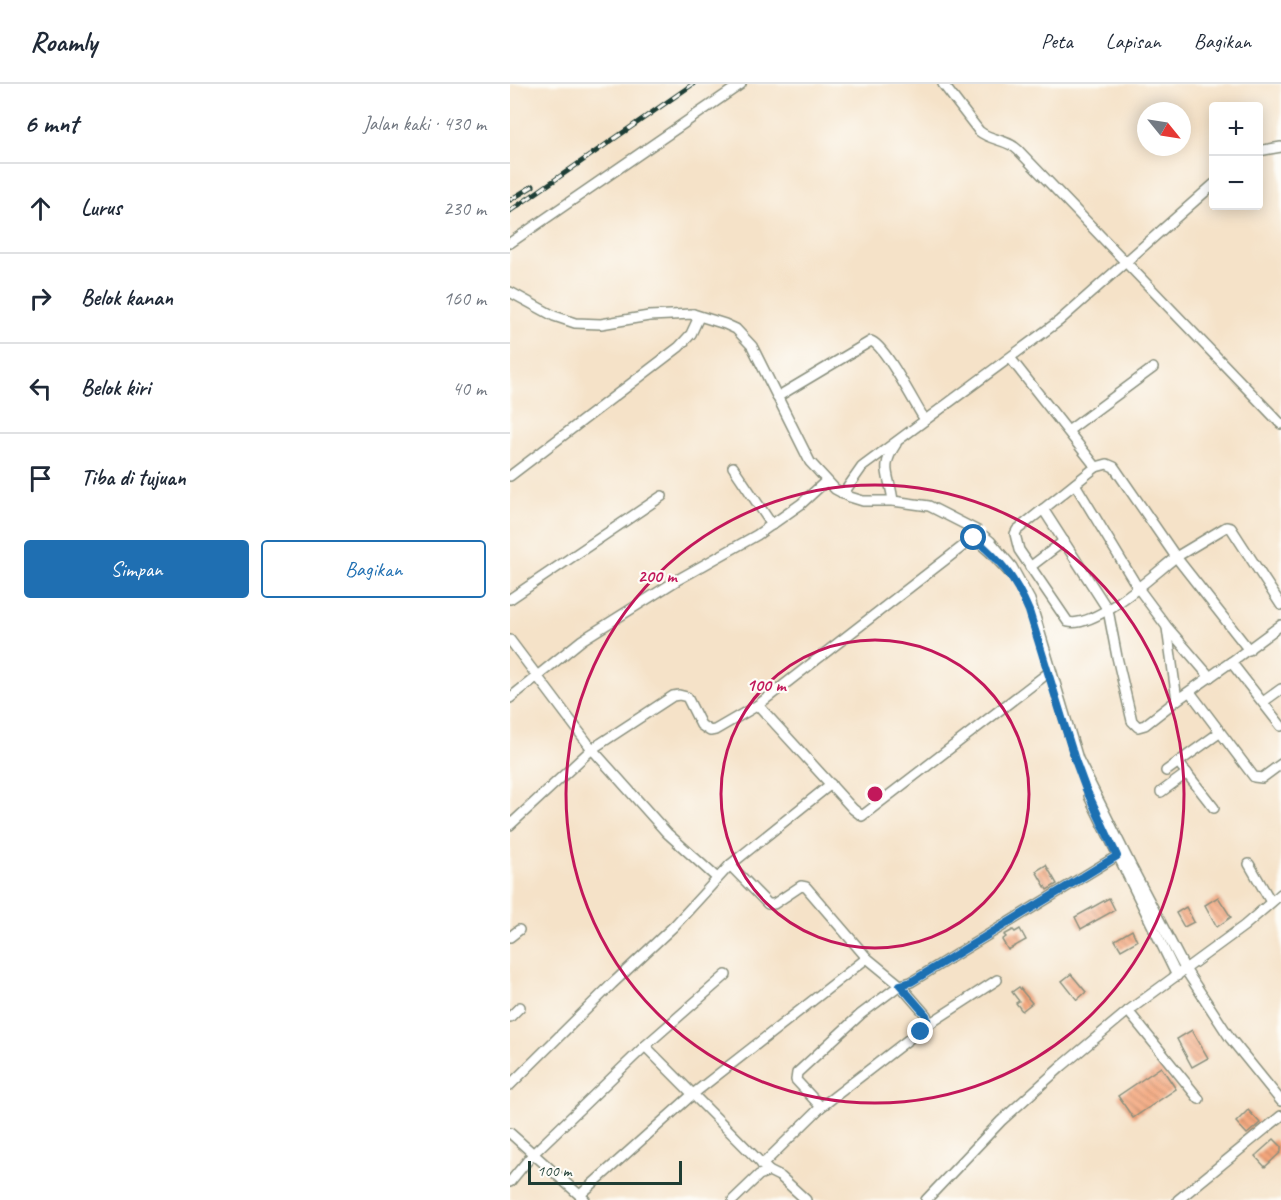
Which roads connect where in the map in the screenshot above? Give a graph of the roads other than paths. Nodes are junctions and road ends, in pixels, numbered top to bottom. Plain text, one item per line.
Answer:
1 (741, 84) edge
2 (943, 84) edge
3 (1281, 147) edge
4 (1263, 150) edge
5 (1209, 188) edge
6 (510, 243) edge
7 (1125, 262) junction
8 (510, 292) edge
9 (695, 320) junction
10 (1011, 359) junction
11 (1153, 368) dead end
12 (777, 397) junction
13 (925, 420) junction
14 (1281, 424) edge
15 (1068, 431) junction
16 (898, 440) junction
17 (733, 466) dead end
18 (1096, 468) junction
19 (510, 476) edge
20 (826, 482) junction
21 (1075, 484) junction
22 (843, 494) junction
23 (662, 496) dead end
24 (893, 501) junction
25 (1043, 509) junction
26 (772, 525) junction
27 (977, 534) junction
28 (1064, 541) junction
29 (1176, 557) junction
30 (1030, 567) junction
31 (1138, 588) junction
32 (510, 598) edge
33 (1281, 605) edge
34 (1108, 610) junction
35 (1281, 625) edge
36 (1167, 627) junction
37 (510, 640) edge
38 (1249, 650) junction
39 (1231, 662) junction
40 (1048, 673) junction
41 (537, 675) junction
42 (1210, 677) junction
43 (1281, 689) edge
44 (1190, 692) junction
45 (510, 698) edge
46 (1177, 700) junction
47 (1263, 702) junction
48 (758, 705) junction
49 (1281, 726) edge
50 (1219, 733) junction
51 (592, 749) junction
52 (1178, 762) junction
53 (1281, 764) edge
54 (1166, 771) dead end
55 (1187, 773) junction
56 (831, 784) junction
57 (1161, 792) dead end
58 (1214, 808) dead end
59 (510, 825) edge
60 (1117, 856) junction
61 (1249, 864) dead end
62 (730, 865) junction
63 (717, 878) junction
64 (1281, 894) edge
65 (1271, 902) junction
66 (519, 930) dead end
67 (510, 937) edge
68 (867, 958) junction
69 (1185, 969) junction
70 (726, 975) dead end
71 (1177, 976) junction
72 (997, 980) dead end
73 (900, 985) junction
74 (520, 1007) dead end
75 (1128, 1011) junction
76 (510, 1017) edge
77 (926, 1026) junction
78 (645, 1047) junction
79 (1281, 1084) edge
80 (510, 1085) edge
81 (1273, 1090) junction
82 (693, 1094) junction
83 (1199, 1099) dead end
84 (1281, 1101) edge
85 (821, 1107) junction
86 (1281, 1116) edge
87 (510, 1133) edge
88 (532, 1154) junction
89 (766, 1168) junction
90 (510, 1182) edge
91 (582, 1198) edge
92 (733, 1200) edge
93 (806, 1200) edge
94 (926, 1200) edge
95 (1178, 1200) edge

1 - 6 street
2 - 7 street
3 - 4 street
5 - 7 street
7 - 10 street
7 - 14 street
8 - 9 street
9 - 12 street
9 - 19 street
10 - 13 street
10 - 15 street
11 - 15 street
12 - 13 street
12 - 20 street
13 - 16 street
15 - 18 street
16 - 22 street
16 - 24 street
17 - 26 street
18 - 21 street
18 - 29 street
20 - 22 street
20 - 26 street
21 - 25 street
21 - 31 street
22 - 24 street
23 - 32 street
24 - 27 street
25 - 28 street
25 - 30 street
26 - 41 street
27 - 40 street
27 - 48 street
27 - 69 street
28 - 30 street
28 - 34 street
29 - 31 street
29 - 33 street
29 - 38 street
30 - 34 street
31 - 34 street
31 - 36 street
34 - 46 street
35 - 38 street
36 - 42 street
36 - 46 street
37 - 41 street
38 - 39 street
39 - 42 street
39 - 47 street
40 - 56 street
40 - 60 street
41 - 45 street
41 - 51 street
42 - 44 street
43 - 47 street
44 - 46 street
44 - 50 street
47 - 49 street
48 - 51 street
48 - 56 street
50 - 52 street
50 - 53 street
51 - 59 street
51 - 63 street
52 - 54 street
52 - 55 street
55 - 57 street
55 - 58 street
56 - 62 street
60 - 71 street
60 - 73 street
61 - 65 street
62 - 63 street
62 - 68 street
63 - 80 street
64 - 65 street
65 - 69 street
66 - 67 street
68 - 73 street
68 - 82 street
69 - 71 street
69 - 81 street
70 - 78 street
71 - 75 street
72 - 77 street
73 - 77 street
73 - 85 street
74 - 76 street
75 - 83 street
75 - 94 street
77 - 85 street
78 - 82 street
78 - 88 street
79 - 81 street
81 - 84 street
82 - 89 street
82 - 91 street
85 - 89 street
86 - 95 street
87 - 88 street
88 - 90 street
88 - 91 street
89 - 92 street
89 - 93 street

